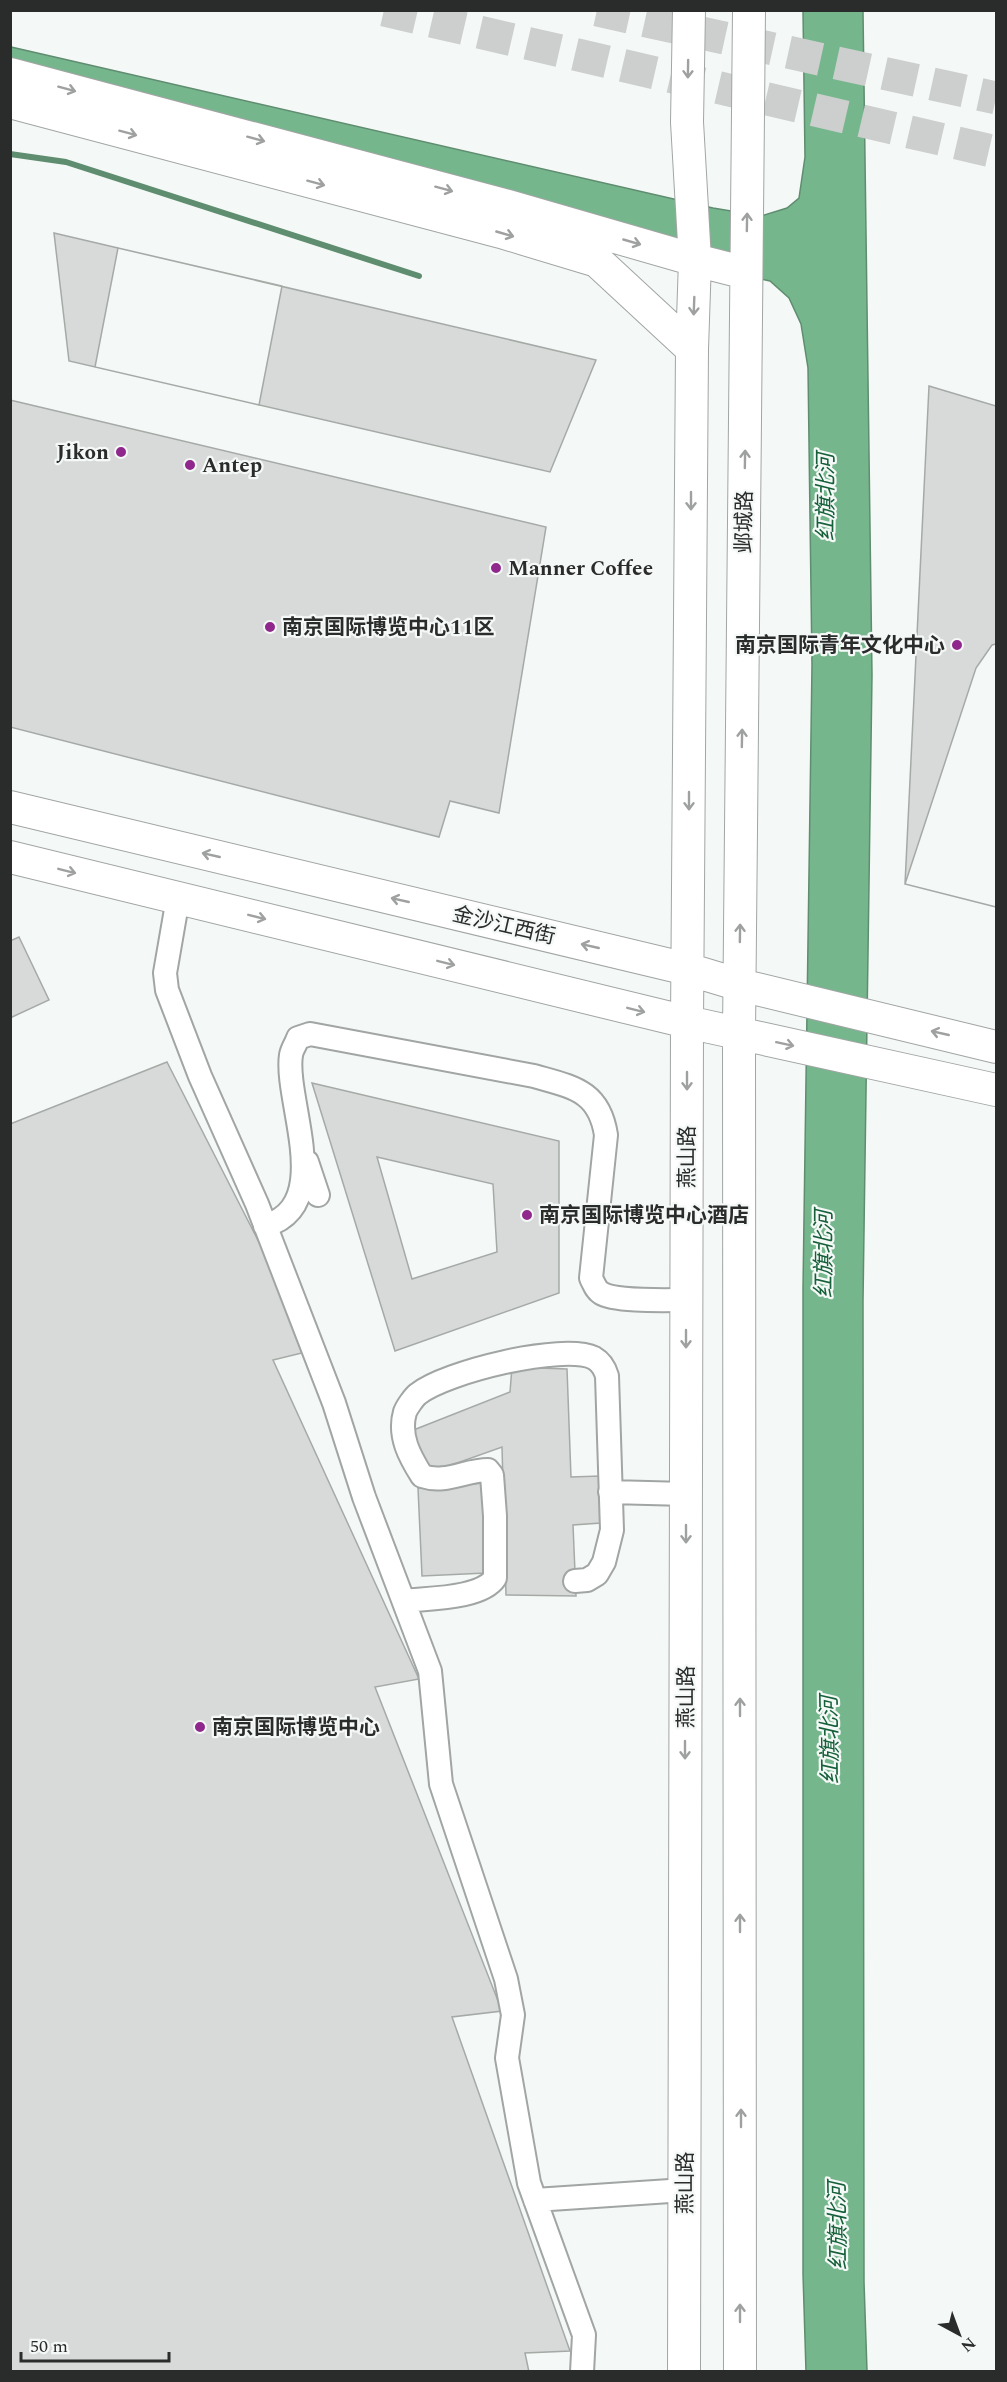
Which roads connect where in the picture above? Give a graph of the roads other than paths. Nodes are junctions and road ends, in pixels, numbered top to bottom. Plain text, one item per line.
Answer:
1 (689, 10) edge
2 (749, 10) edge
3 (10, 74) edge
4 (10, 102) edge
5 (695, 260) junction
6 (746, 273) junction
7 (692, 349) junction
8 (10, 807) edge
9 (10, 857) edge
10 (178, 897) junction
11 (687, 969) junction
12 (740, 985) junction
13 (687, 1022) junction
14 (739, 1034) junction
15 (996, 1047) edge
16 (996, 1090) edge
17 (303, 1149) junction
18 (318, 1195) dead end
19 (265, 1226) junction
20 (686, 1300) junction
21 (610, 1492) junction
22 (686, 1494) junction
23 (575, 1581) dead end
24 (404, 1601) junction
25 (684, 2190) junction
26 (535, 2200) junction
27 (582, 2372) edge
28 (684, 2372) edge
29 (740, 2372) edge

1 -> 5 main road
6 -> 2 main road, 邺城路
3 -> 5 main road
4 -> 7 main road
5 - 6 main road
5 -> 7 main road
12 -> 6 main road, 邺城路
7 -> 11 main road
11 -> 8 main road, 金沙江西街
9 -> 10 main road
10 -> 13 main road
10 - 19 street
11 - 12 main road, 金沙江西街
11 - 13 main road
12 - 14 main road, 邺城路
15 -> 12 main road, 金沙江西街
13 - 14 main road
13 -> 20 main road, 燕山路
14 -> 16 main road
29 -> 14 main road
17 - 18 street
17 - 19 street
17 - 20 street
19 - 24 street
20 -> 22 main road, 燕山路
21 - 22 street
21 - 23 street
21 - 24 street
22 -> 25 main road, 燕山路
24 - 26 street
25 - 26 street
25 - 28 main road, 燕山路
26 - 27 street

